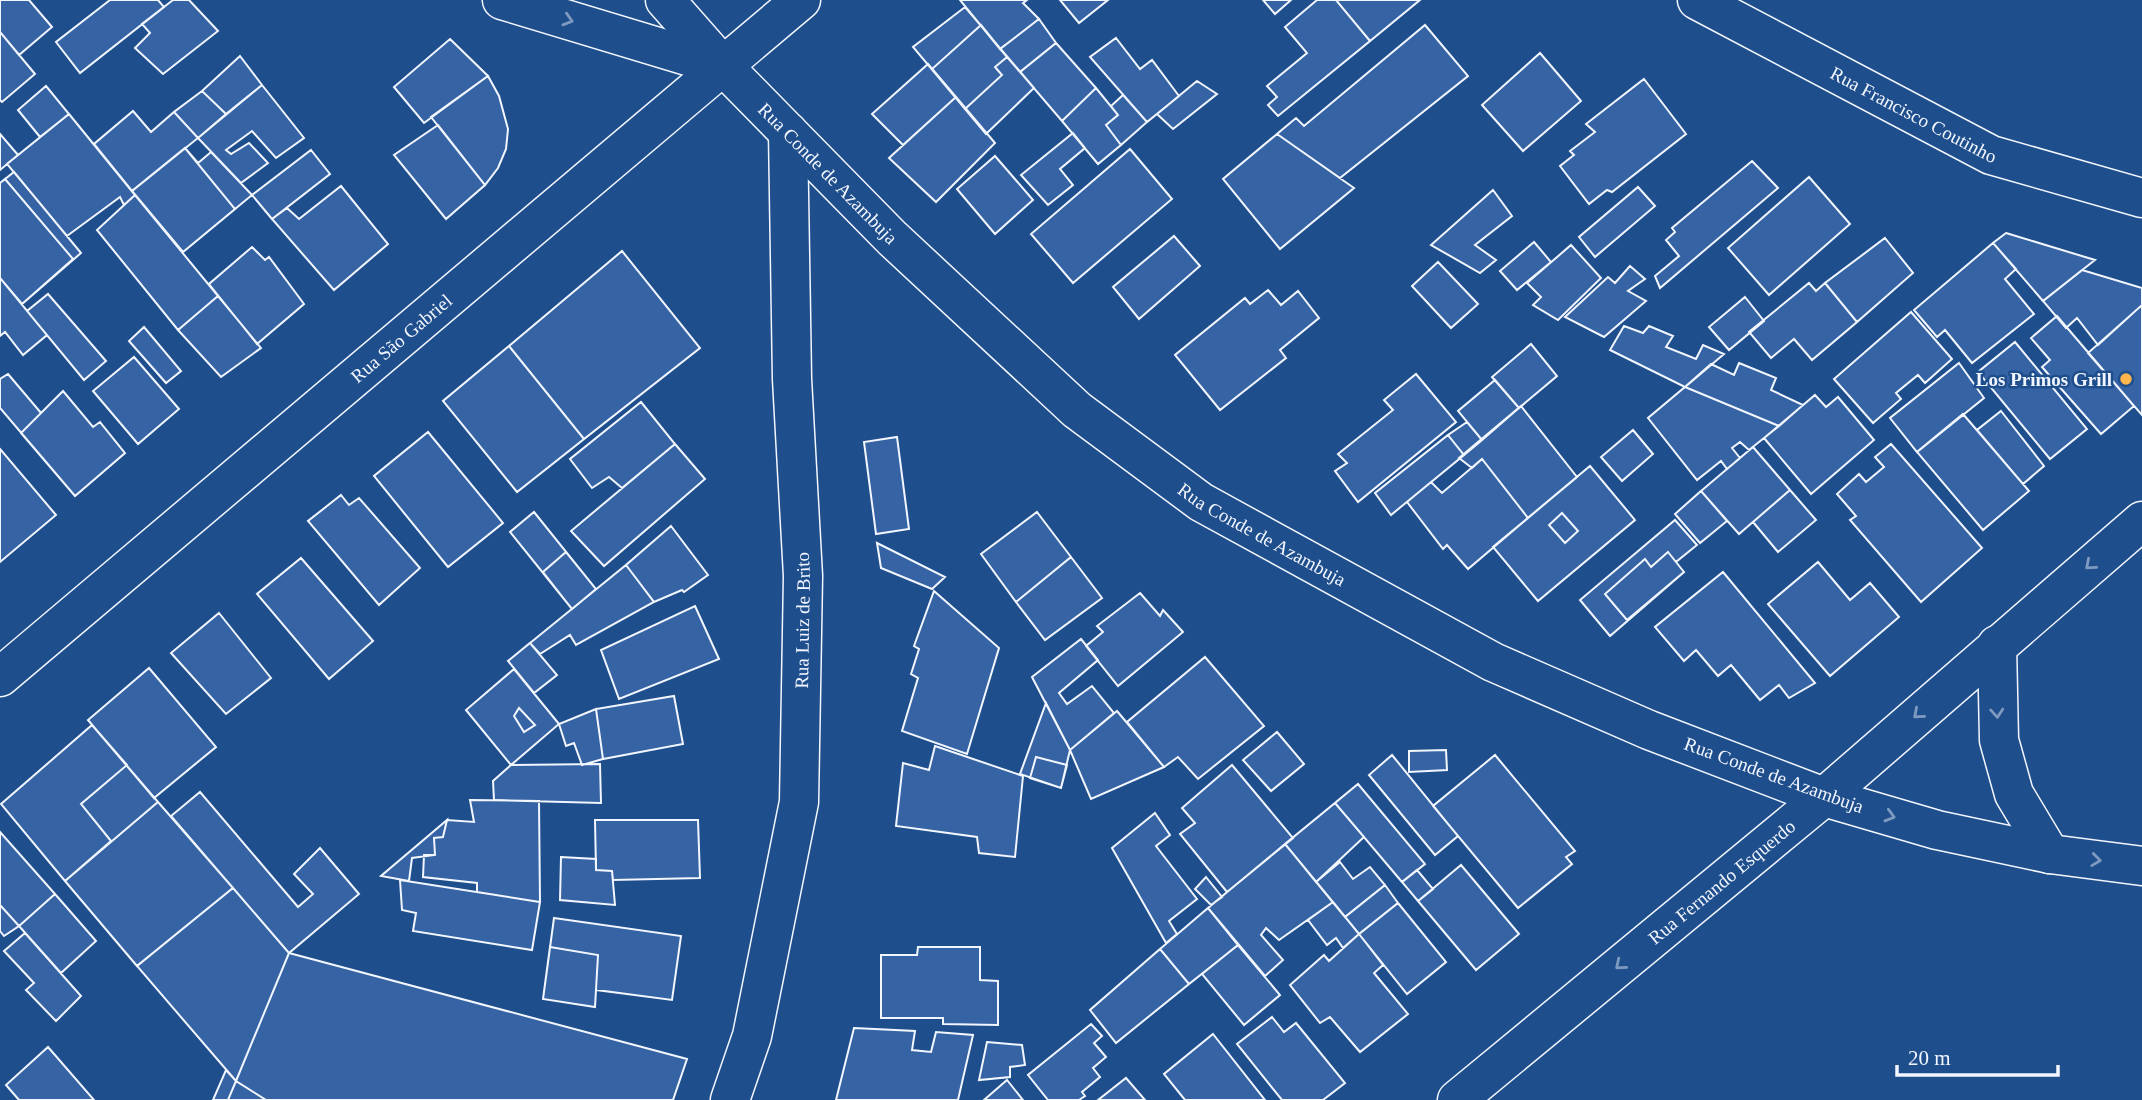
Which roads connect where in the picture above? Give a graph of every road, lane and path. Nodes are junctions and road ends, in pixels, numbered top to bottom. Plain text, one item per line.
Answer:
1 (502, 0) edge
2 (665, 0) edge
3 (801, 0) edge
4 (1697, 0) edge
5 (724, 67) junction
6 (788, 132) junction
7 (2142, 198) edge
8 (2142, 521) edge
9 (1997, 645) junction
10 (0, 677) edge
11 (1824, 797) junction
12 (2050, 854) junction
13 (2142, 866) edge
14 (730, 1100) edge
15 (1457, 1100) edge

1 -> 5 street, Rua Conde de Azambuja
2 - 5 street
3 - 5 street, Rua São Gabriel
4 - 7 street, Rua Francisco Coutinho
5 - 6 street, Rua Conde de Azambuja
5 - 10 street, Rua São Gabriel
6 - 11 street, Rua Conde de Azambuja
6 - 14 street, Rua Luiz de Brito
8 -> 9 street, Rua Fernando Esquerdo
9 -> 11 street, Rua Fernando Esquerdo
9 -> 12 street
11 -> 12 street, Rua Conde de Azambuja
11 -> 15 street, Rua Fernando Esquerdo
12 -> 13 street, Rua Conde de Azambuja

